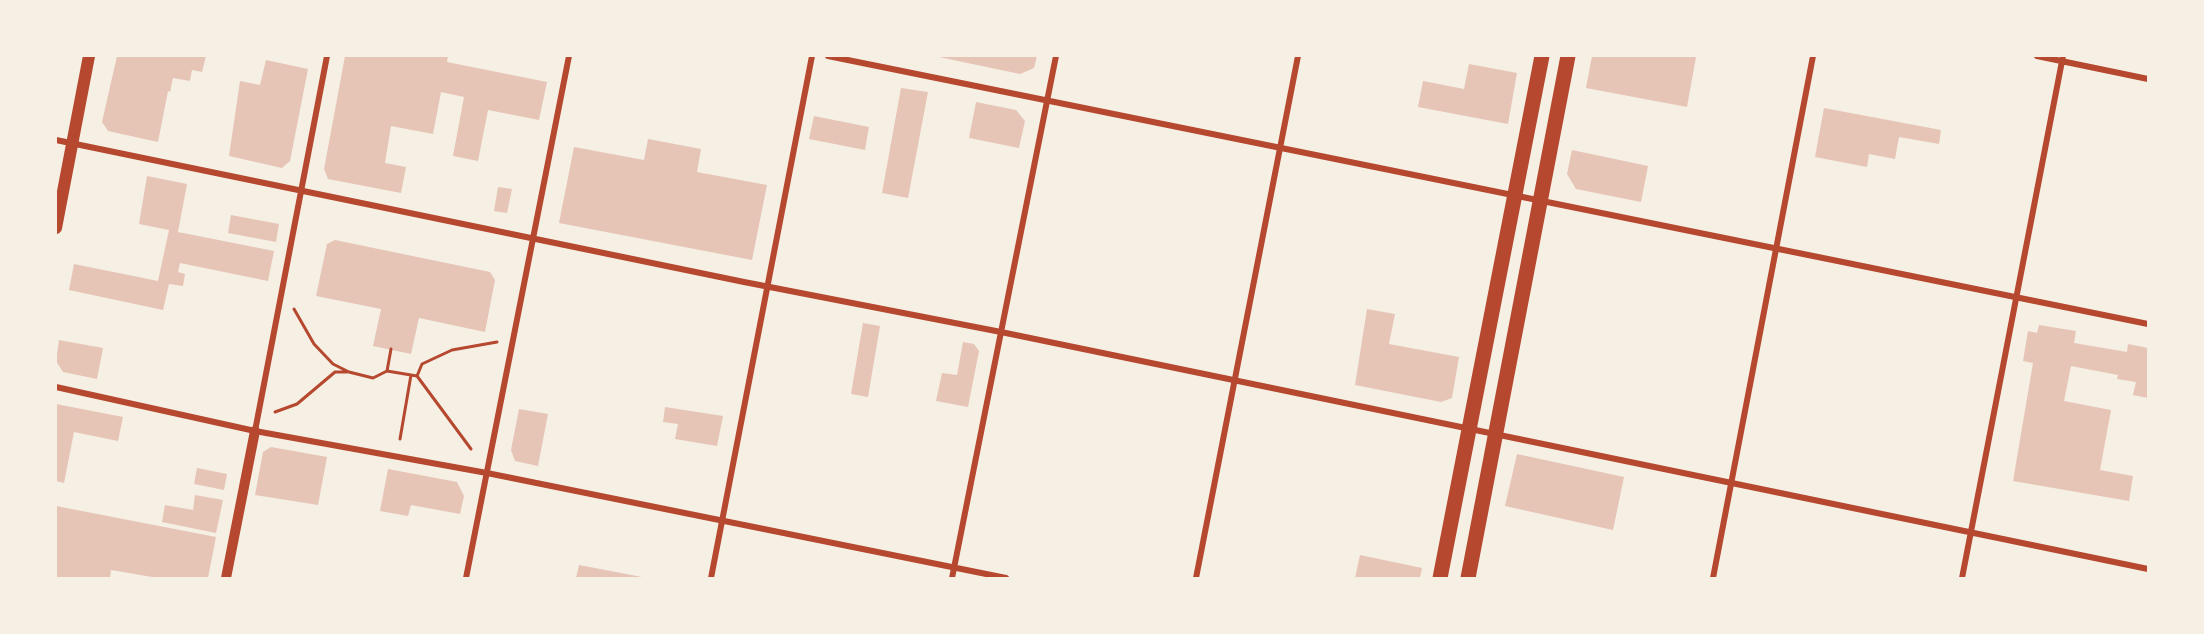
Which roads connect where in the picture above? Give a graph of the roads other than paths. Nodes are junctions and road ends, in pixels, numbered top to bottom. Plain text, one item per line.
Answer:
1 (89, 56) edge
2 (327, 56) edge
3 (568, 56) edge
4 (812, 56) edge
5 (828, 56) edge
6 (1056, 56) edge
7 (1298, 56) edge
8 (1542, 56) edge
9 (1568, 56) edge
10 (1813, 56) edge
11 (2037, 56) edge
12 (2063, 58) edge
13 (2148, 79) edge
14 (1047, 100) junction
15 (56, 140) edge
16 (73, 144) junction
17 (1280, 147) junction
18 (301, 192) junction
19 (1516, 193) junction
20 (1540, 199) junction
21 (56, 228) edge
22 (531, 238) junction
23 (1775, 247) junction
24 (767, 285) junction
25 (2018, 297) junction
26 (2148, 324) edge
27 (1001, 332) junction
28 (1234, 380) junction
29 (56, 387) edge
30 (1469, 429) junction
31 (255, 431) junction
32 (1495, 435) junction
33 (487, 473) junction
34 (1731, 483) junction
35 (722, 521) junction
36 (1971, 532) junction
37 (953, 569) junction
38 (2148, 569) edge
39 (226, 579) edge
40 (466, 579) edge
41 (711, 579) edge
42 (952, 579) edge
43 (1006, 579) edge
44 (1196, 579) edge
45 (1440, 579) edge
46 (1468, 579) edge
47 (1713, 579) edge
48 (1962, 579) edge

1 - 16 main road
2 - 18 street
3 - 22 street
4 - 24 street
5 - 14 street
6 - 14 street
7 - 17 street
8 - 19 main road
9 - 20 main road
10 - 23 street
11 - 12 street
12 - 13 street
12 - 25 street
14 - 17 street
14 - 27 street
15 - 16 street
16 - 18 street
16 - 21 main road
17 - 19 street
17 - 28 street
18 - 22 street
18 - 31 street
19 - 20 street
19 - 30 main road
20 - 23 street
20 - 32 main road
22 - 24 street
22 - 33 street
23 - 25 street
23 - 34 street
24 - 27 street
24 - 35 street
25 - 26 street
25 - 36 street
27 - 28 street
27 - 37 street
28 - 30 street
28 - 44 street
29 - 31 street
30 - 32 street
30 - 45 main road
31 - 33 street
31 - 39 street
32 - 34 street
32 - 46 main road
33 - 35 street
33 - 40 street
34 - 36 street
34 - 47 street
35 - 37 street
35 - 41 street
36 - 38 street
36 - 48 street
37 - 42 street
37 - 43 street

